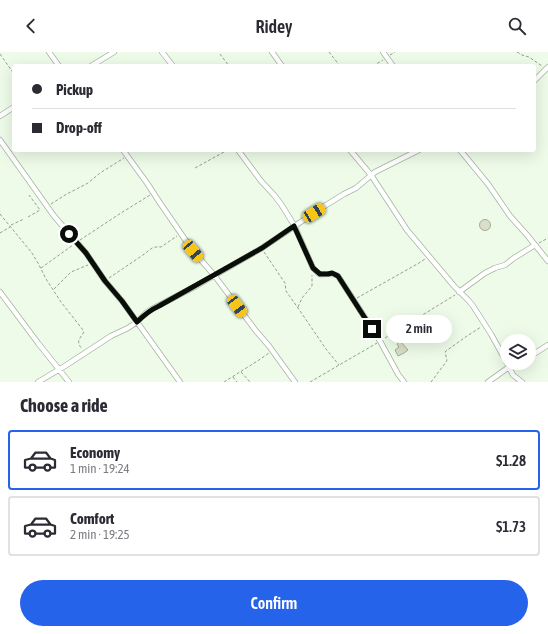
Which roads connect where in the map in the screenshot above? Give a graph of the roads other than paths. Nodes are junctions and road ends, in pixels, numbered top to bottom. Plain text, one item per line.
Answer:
1 (49, 52) edge
2 (114, 52) edge
3 (162, 52) edge
4 (272, 52) edge
5 (383, 52) edge
6 (58, 64) edge
7 (94, 64) edge
8 (171, 64) edge
9 (281, 64) edge
10 (392, 64) edge
11 (547, 69) edge
12 (536, 79) edge
13 (12, 108) edge
14 (0, 116) edge
15 (0, 140) edge
16 (125, 152) edge
17 (239, 152) edge
18 (352, 152) edge
19 (415, 152) edge
20 (462, 152) edge
21 (371, 175) junction
22 (294, 226) junction
23 (535, 246) junction
24 (548, 261) edge
25 (214, 275) junction
26 (0, 292) edge
27 (459, 292) junction
28 (137, 322) junction
29 (548, 345) edge
30 (500, 350) edge
31 (536, 353) edge
32 (58, 369) junction
33 (501, 370) edge
34 (511, 370) edge
35 (38, 382) edge
36 (69, 382) edge
37 (180, 382) edge
38 (295, 382) edge
39 (404, 382) edge
40 (488, 382) edge
41 (522, 382) edge

1 - 6 street
2 - 7 street
3 - 8 street
4 - 9 street
5 - 10 street
11 - 12 street
13 - 14 street
15 - 28 street
16 - 25 street
17 - 22 street
18 - 21 street
19 - 21 street
20 - 23 street
21 - 22 street
21 - 27 street
22 - 25 street
22 - 39 street
23 - 24 street
23 - 27 street
25 - 28 street
25 - 38 street
26 - 32 street
27 - 30 street
28 - 32 street
28 - 37 street
29 - 31 street
32 - 35 street
32 - 36 street
33 - 40 street
34 - 41 street

